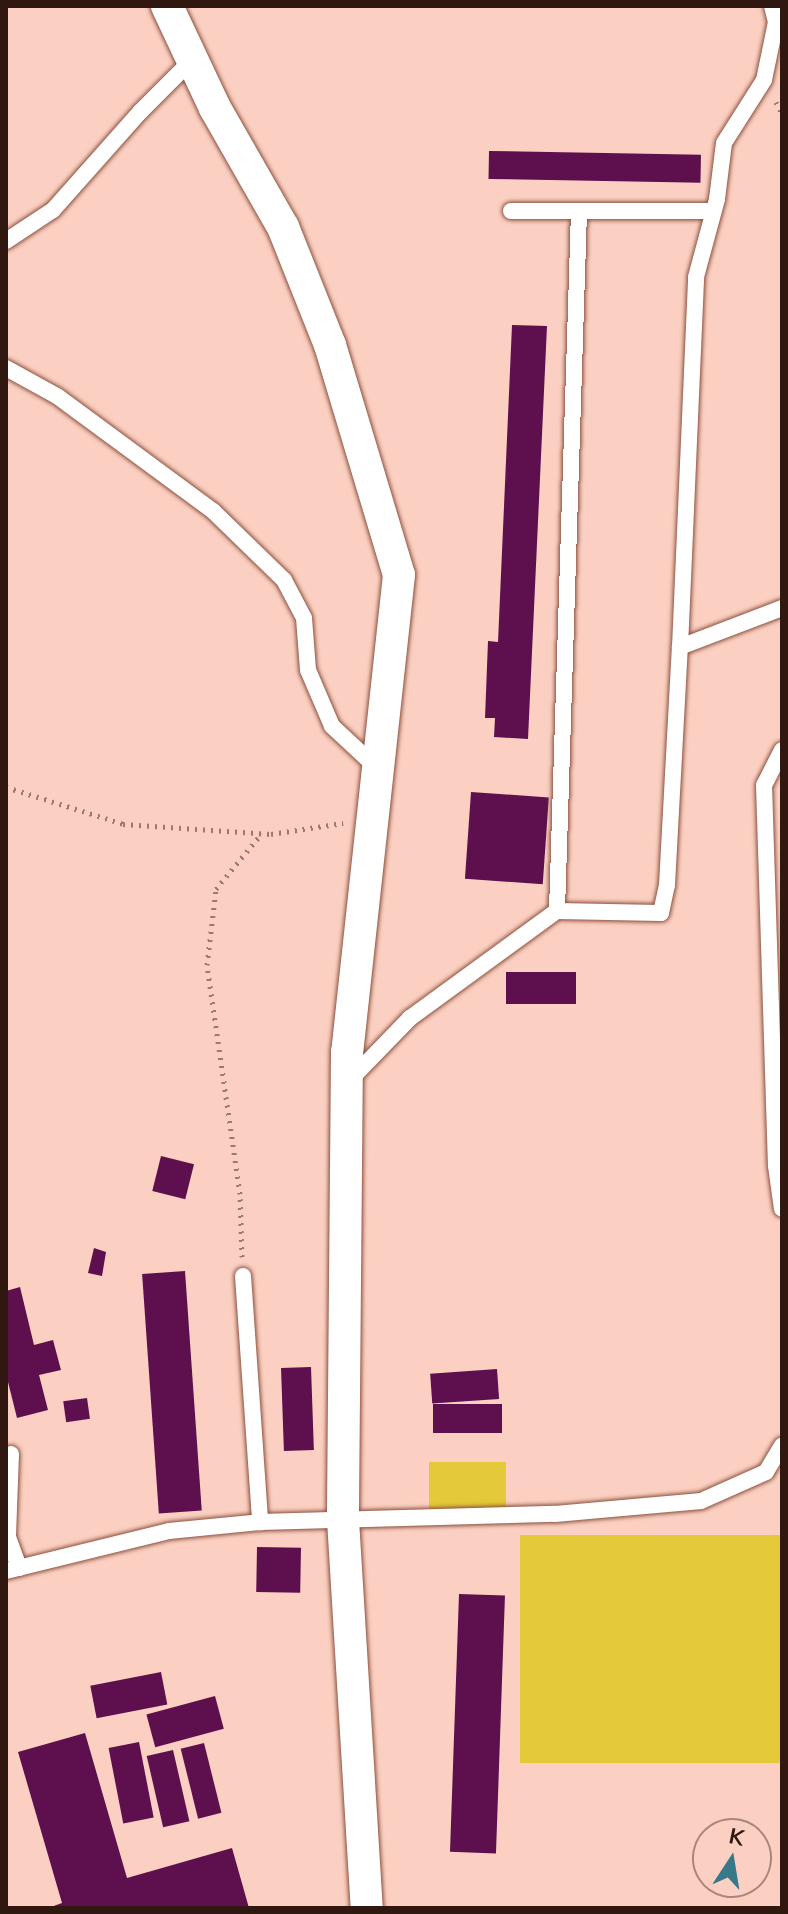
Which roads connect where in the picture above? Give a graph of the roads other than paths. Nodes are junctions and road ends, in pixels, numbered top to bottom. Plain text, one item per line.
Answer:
1 (167, 6) edge
2 (772, 6) edge
3 (192, 60) junction
4 (511, 211) dead end
5 (579, 211) junction
6 (713, 211) junction
7 (6, 241) edge
8 (6, 368) edge
9 (782, 608) edge
10 (680, 647) junction
11 (782, 750) edge
12 (376, 767) junction
13 (557, 911) junction
14 (346, 1083) junction
15 (782, 1209) edge
16 (243, 1276) road end
17 (782, 1445) edge
18 (11, 1454) dead end
19 (343, 1520) junction
20 (260, 1522) junction
21 (7, 1536) edge
22 (12, 1570) edge
23 (367, 1908) edge

1 - 3 street
2 - 6 lane
3 - 7 lane
3 - 12 street
4 - 5 lane
5 - 6 lane
5 - 13 lane
6 - 10 lane
8 - 12 lane
9 - 10 lane
10 - 13 lane
11 - 15 lane
12 - 14 street
13 - 14 lane
14 - 19 street
16 - 20 lane
17 - 19 lane
18 - 21 lane
19 - 20 lane
19 - 23 street
20 - 22 lane
21 - 22 lane

